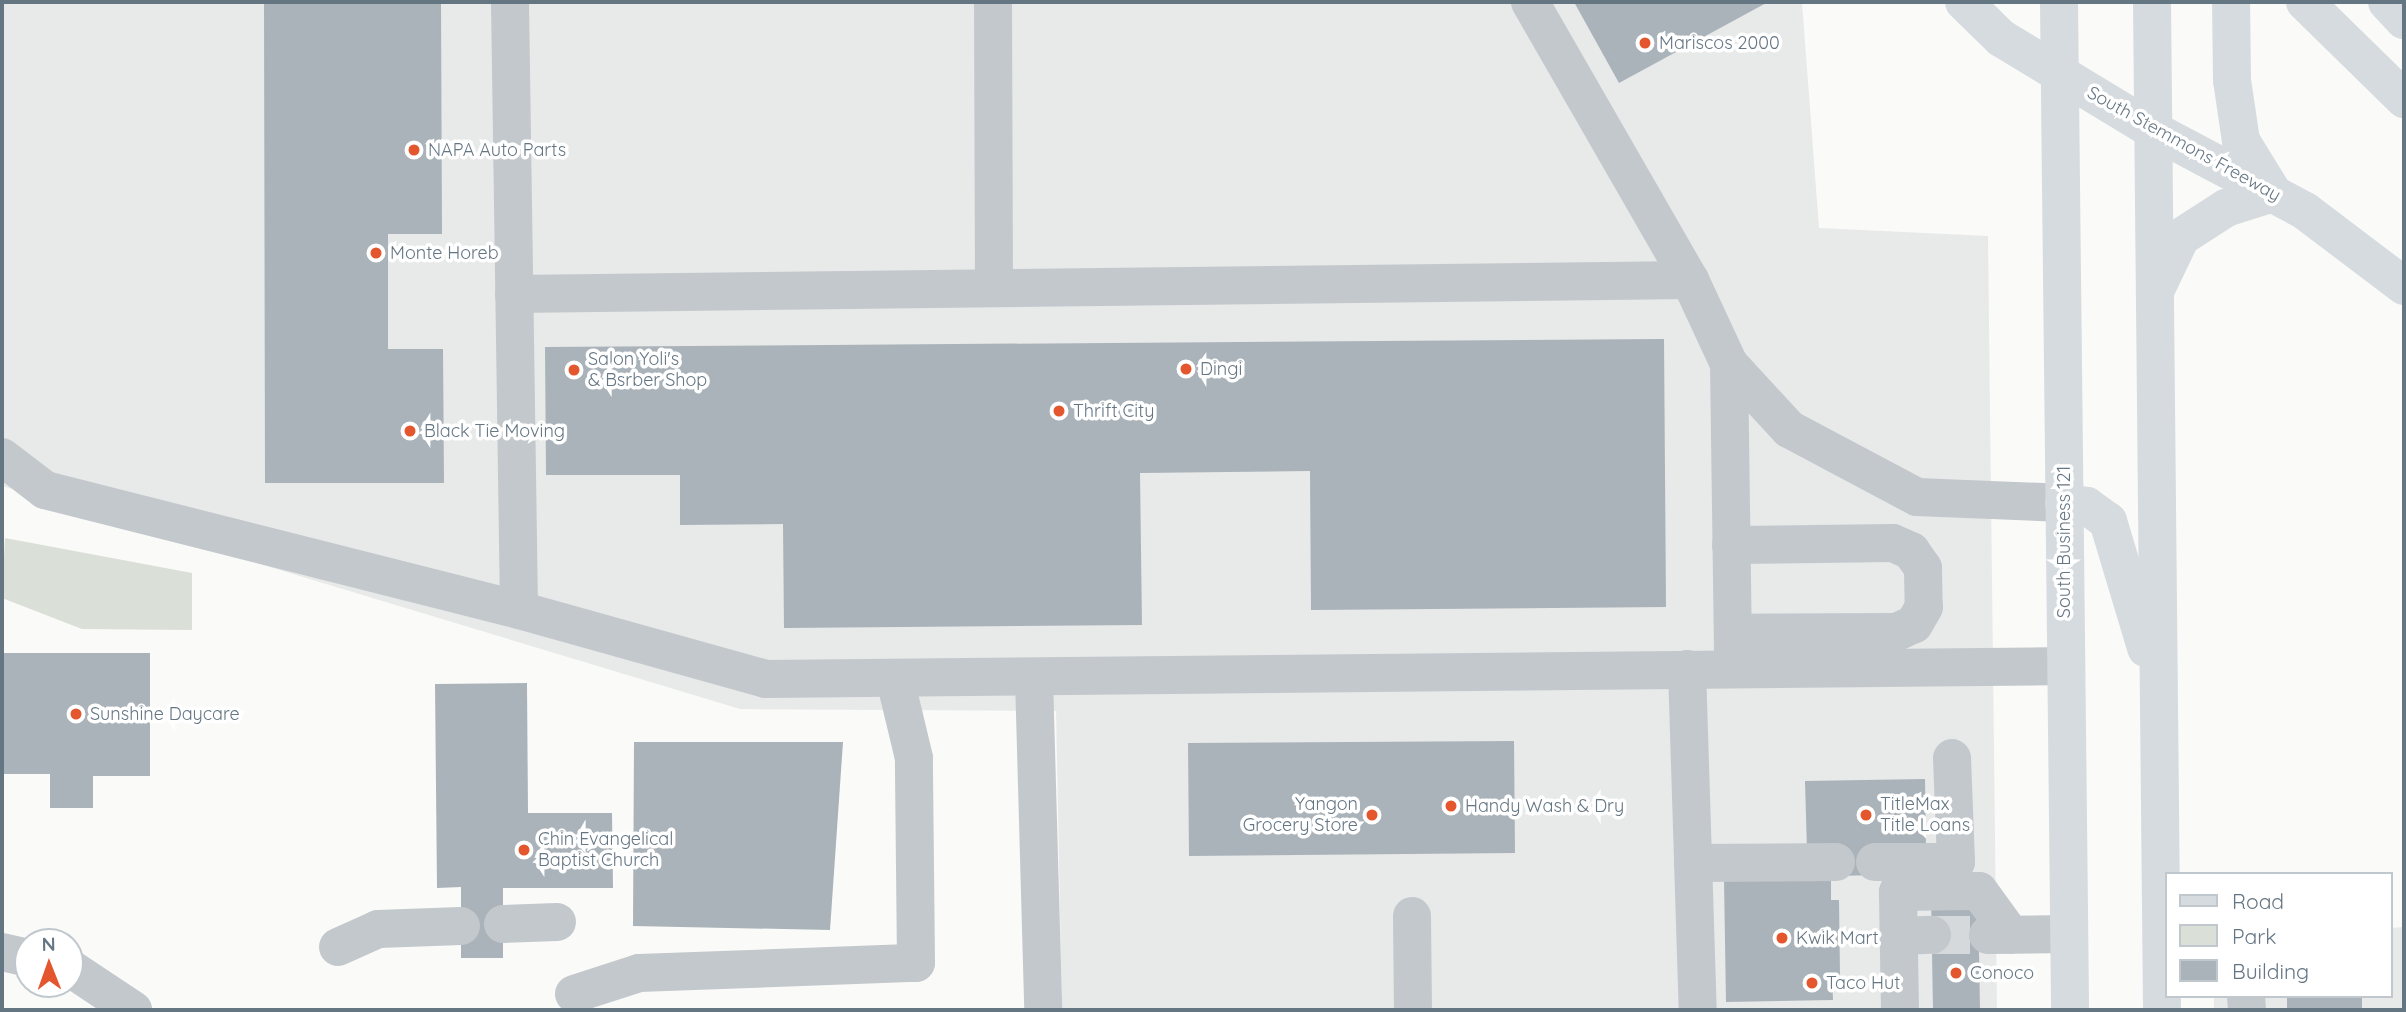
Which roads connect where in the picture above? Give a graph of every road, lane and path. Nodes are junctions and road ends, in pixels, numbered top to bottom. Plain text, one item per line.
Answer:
1 (510, 2) edge
2 (993, 2) edge
3 (1530, 2) edge
4 (1964, 2) edge
5 (2059, 2) edge
6 (2152, 2) edge
7 (2231, 2) edge
8 (2305, 2) edge
9 (2387, 2) edge
10 (2404, 20) edge
11 (2059, 74) junction
12 (2395, 89) edge
13 (2151, 129) junction
14 (2273, 193) junction
15 (1689, 281) junction
16 (2404, 286) edge
17 (994, 288) junction
18 (514, 294) junction
19 (2153, 295) junction
20 (1729, 364) junction
21 (2, 457) edge
22 (2064, 503) junction
23 (1731, 545) junction
24 (519, 610) junction
25 (1733, 651) junction
26 (2063, 666) junction
27 (1687, 668) junction
28 (895, 678) junction
29 (1034, 678) junction
30 (2158, 686) junction
31 (1952, 758) dead end
32 (1875, 862) dead end
33 (1693, 863) junction
34 (1836, 863) dead end
35 (1412, 916) dead end
36 (557, 922) dead end
37 (503, 924) dead end
38 (461, 926) dead end
39 (2068, 934) junction
40 (338, 947) dead end
41 (84, 977) edge
42 (2163, 990) edge
43 (573, 994) dead end
44 (132, 1010) edge
45 (1043, 1010) edge
46 (1413, 1010) edge
47 (1698, 1010) edge
48 (1900, 1010) edge
49 (2070, 1010) edge

1 - 18 street
2 - 17 street
3 - 15 street
4 - 11 main road, South Stemmons Freeway
5 - 11 main road, South Business 121
6 - 13 main road
7 - 14 main road
8 - 12 main road
9 - 10 main road
11 - 13 main road, South Stemmons Freeway
11 - 22 main road, South Business 121
13 - 14 main road, South Stemmons Freeway
13 - 19 main road
14 - 16 main road, South Stemmons Freeway
14 - 19 main road
15 - 17 street
15 - 20 street
17 - 18 street
18 - 24 street
19 - 30 main road
20 - 22 street
20 - 23 street
21 - 24 street
22 - 26 main road, South Business 121
22 - 30 main road
23 - 25 street
23 - 25 street
24 - 28 street
25 - 26 street
25 - 27 street
26 - 39 main road, South Business 121
27 - 29 street
27 - 33 street
28 - 29 street
28 - 43 street
29 - 45 street
30 - 42 main road
31 - 32 street
33 - 34 street
33 - 47 street
35 - 46 street
36 - 37 street
38 - 40 street
39 - 48 street
39 - 49 main road, South Business 121
41 - 44 street

